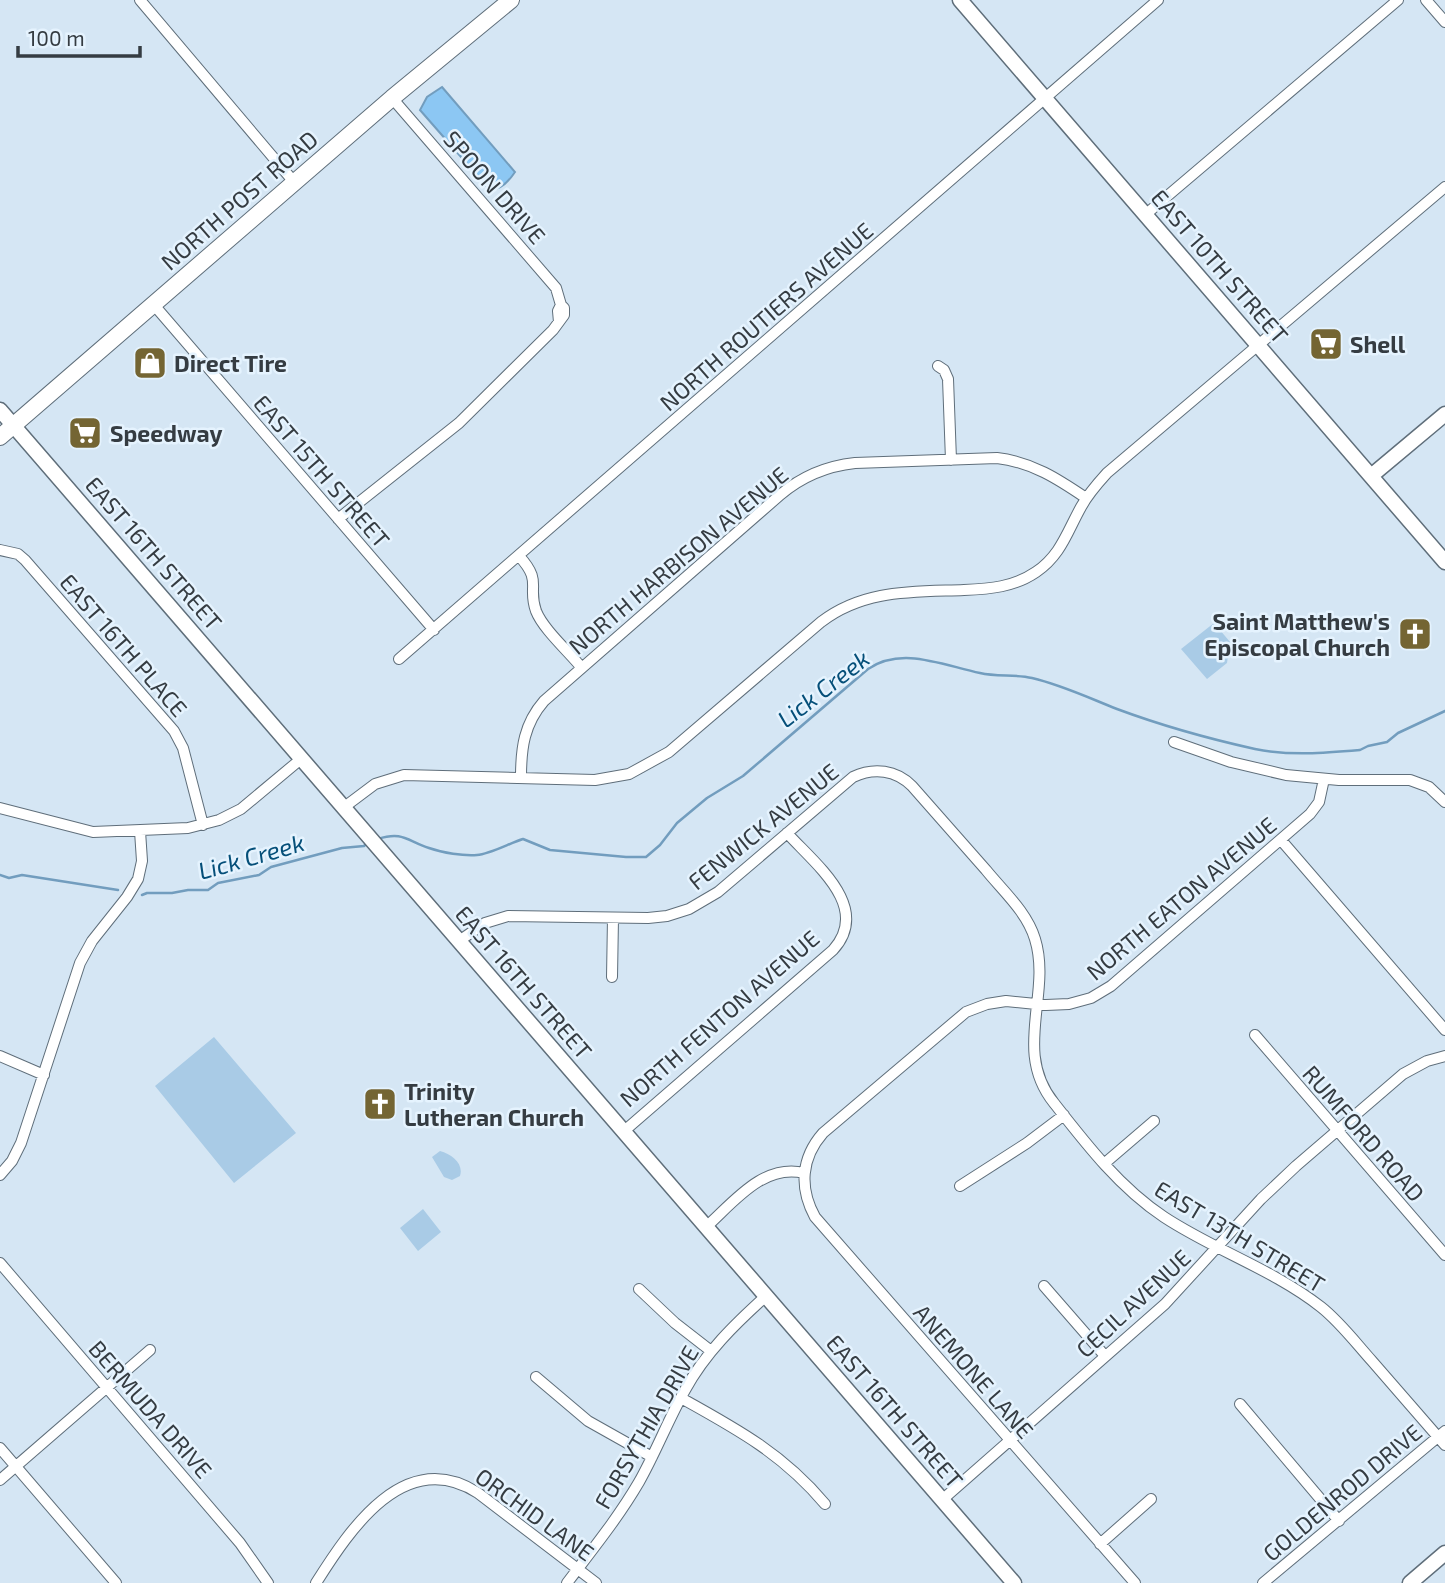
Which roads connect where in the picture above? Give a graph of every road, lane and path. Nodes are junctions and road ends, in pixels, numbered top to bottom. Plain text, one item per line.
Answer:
1 (140, 0) edge
2 (511, 0) edge
3 (960, 0) edge
4 (1158, 0) edge
5 (1398, 0) edge
6 (1426, 0) edge
7 (1445, 22) edge
8 (392, 97) junction
9 (1045, 98) junction
10 (295, 182) junction
11 (1445, 187) edge
12 (1145, 215) junction
13 (154, 305) junction
14 (1258, 345) junction
15 (938, 366) dead end
16 (0, 411) edge
17 (1445, 414) edge
18 (13, 426) junction
19 (0, 437) edge
20 (951, 460) junction
21 (1371, 477) junction
22 (1086, 498) junction
23 (338, 519) junction
24 (1, 550) edge
25 (519, 556) junction
26 (1445, 562) edge
27 (434, 630) junction
28 (399, 659) dead end
29 (581, 667) junction
30 (1174, 742) dead end
31 (301, 760) junction
32 (889, 772) joint
33 (521, 777) junction
34 (1324, 779) junction
35 (1445, 802) edge
36 (0, 808) edge
37 (343, 808) junction
38 (203, 825) junction
39 (140, 831) junction
40 (788, 833) junction
41 (1281, 840) junction
42 (613, 918) junction
43 (459, 942) junction
44 (612, 977) dead end
45 (1036, 1004) junction
46 (1445, 1030) edge
47 (1255, 1035) dead end
48 (0, 1056) edge
49 (1445, 1056) edge
50 (44, 1075) junction
51 (1064, 1115) junction
52 (1154, 1121) dead end
53 (1337, 1130) junction
54 (623, 1132) junction
55 (1105, 1163) junction
56 (1, 1173) edge
57 (804, 1173) junction
58 (960, 1186) dead end
59 (706, 1227) junction
60 (1218, 1247) junction
61 (1445, 1255) edge
62 (0, 1263) edge
63 (1044, 1286) dead end
64 (639, 1289) dead end
65 (766, 1296) junction
66 (149, 1350) dead end
67 (711, 1351) junction
68 (1105, 1356) junction
69 (536, 1377) dead end
70 (107, 1387) junction
71 (681, 1398) junction
72 (1240, 1405) dead end
73 (1443, 1437) edge
74 (1009, 1441) junction
75 (0, 1448) edge
76 (652, 1457) junction
77 (16, 1466) junction
78 (0, 1480) edge
79 (1151, 1499) dead end
80 (942, 1500) junction
81 (825, 1504) dead end
82 (1339, 1521) junction
83 (1100, 1544) junction
84 (1445, 1553) edge
85 (578, 1569) junction
86 (116, 1583) edge
87 (268, 1583) edge
88 (316, 1583) edge
89 (567, 1583) edge
90 (596, 1583) edge
91 (1014, 1583) edge
92 (1135, 1583) edge
93 (1263, 1583) edge
94 (1410, 1583) edge

1 - 10 street
2 - 8 main road, NORTH POST ROAD
3 - 9 street, EAST 10TH STREET
4 - 9 street, NORTH ROUTIERS AVENUE
5 - 12 street
6 - 7 street
8 - 10 main road, NORTH POST ROAD
8 - 23 street, SPOON DRIVE
9 - 12 street, EAST 10TH STREET
9 - 25 street, NORTH ROUTIERS AVENUE
10 - 13 main road, NORTH POST ROAD
11 - 14 street
12 - 14 street, EAST 10TH STREET
13 - 18 main road, NORTH POST ROAD
13 - 23 street, EAST 15TH STREET
14 - 21 street, EAST 10TH STREET
14 - 22 street
15 - 20 street
16 - 18 street, EAST 16TH STREET
17 - 21 street
18 - 19 main road, NORTH POST ROAD
18 - 31 street, EAST 16TH STREET
20 - 22 street, NORTH HARBISON AVENUE
20 - 29 street, NORTH HARBISON AVENUE
21 - 26 street, EAST 10TH STREET
22 - 33 street
23 - 27 street, EAST 15TH STREET
24 - 38 street, EAST 16TH PLACE
25 - 27 street, NORTH ROUTIERS AVENUE
25 - 29 street
27 - 28 street, NORTH ROUTIERS AVENUE
29 - 33 street, NORTH HARBISON AVENUE
30 - 34 street
31 - 37 street, EAST 16TH STREET
31 - 38 street
32 - 40 street, FENWICK AVENUE
32 - 45 street, EAST 13TH STREET
33 - 37 street
34 - 35 street
34 - 41 street, NORTH EATON AVENUE
36 - 39 street
37 - 43 street, EAST 16TH STREET
38 - 39 street
39 - 50 street
40 - 42 street, FENWICK AVENUE
40 - 54 street, NORTH FENTON AVENUE
41 - 45 street, NORTH EATON AVENUE
41 - 46 street
42 - 43 street, FENWICK AVENUE
42 - 44 street
43 - 54 street, EAST 16TH STREET
45 - 51 street, EAST 13TH STREET
45 - 57 street, NORTH EATON AVENUE
47 - 53 street, RUMFORD ROAD
48 - 50 street
49 - 53 street, CECIL AVENUE
50 - 56 street
51 - 55 street, EAST 13TH STREET
51 - 58 street
52 - 55 street
53 - 60 street, CECIL AVENUE
53 - 61 street, RUMFORD ROAD
54 - 59 street, EAST 16TH STREET
55 - 60 street, EAST 13TH STREET
57 - 59 street
57 - 74 street, ANEMONE LANE
59 - 65 street, EAST 16TH STREET
60 - 68 street, CECIL AVENUE
60 - 73 street, EAST 13TH STREET
62 - 70 street, BERMUDA DRIVE
63 - 68 street
64 - 67 street
65 - 67 street, FORSYTHIA DRIVE
65 - 80 street, EAST 16TH STREET
66 - 70 street
67 - 71 street, FORSYTHIA DRIVE
68 - 74 street, CECIL AVENUE
69 - 76 street
70 - 77 street
70 - 87 street, BERMUDA DRIVE
71 - 76 street, FORSYTHIA DRIVE
71 - 81 street
72 - 82 street
73 - 82 street, GOLDENROD DRIVE
74 - 80 street, CECIL AVENUE
74 - 83 street, ANEMONE LANE
75 - 77 street
76 - 85 street, FORSYTHIA DRIVE
77 - 78 street
77 - 86 street
79 - 83 street
80 - 91 street, EAST 16TH STREET
82 - 93 street, GOLDENROD DRIVE
83 - 92 street, ANEMONE LANE
84 - 94 street
85 - 88 street, ORCHID LANE
85 - 89 street, FORSYTHIA DRIVE
85 - 90 street, ORCHID LANE

